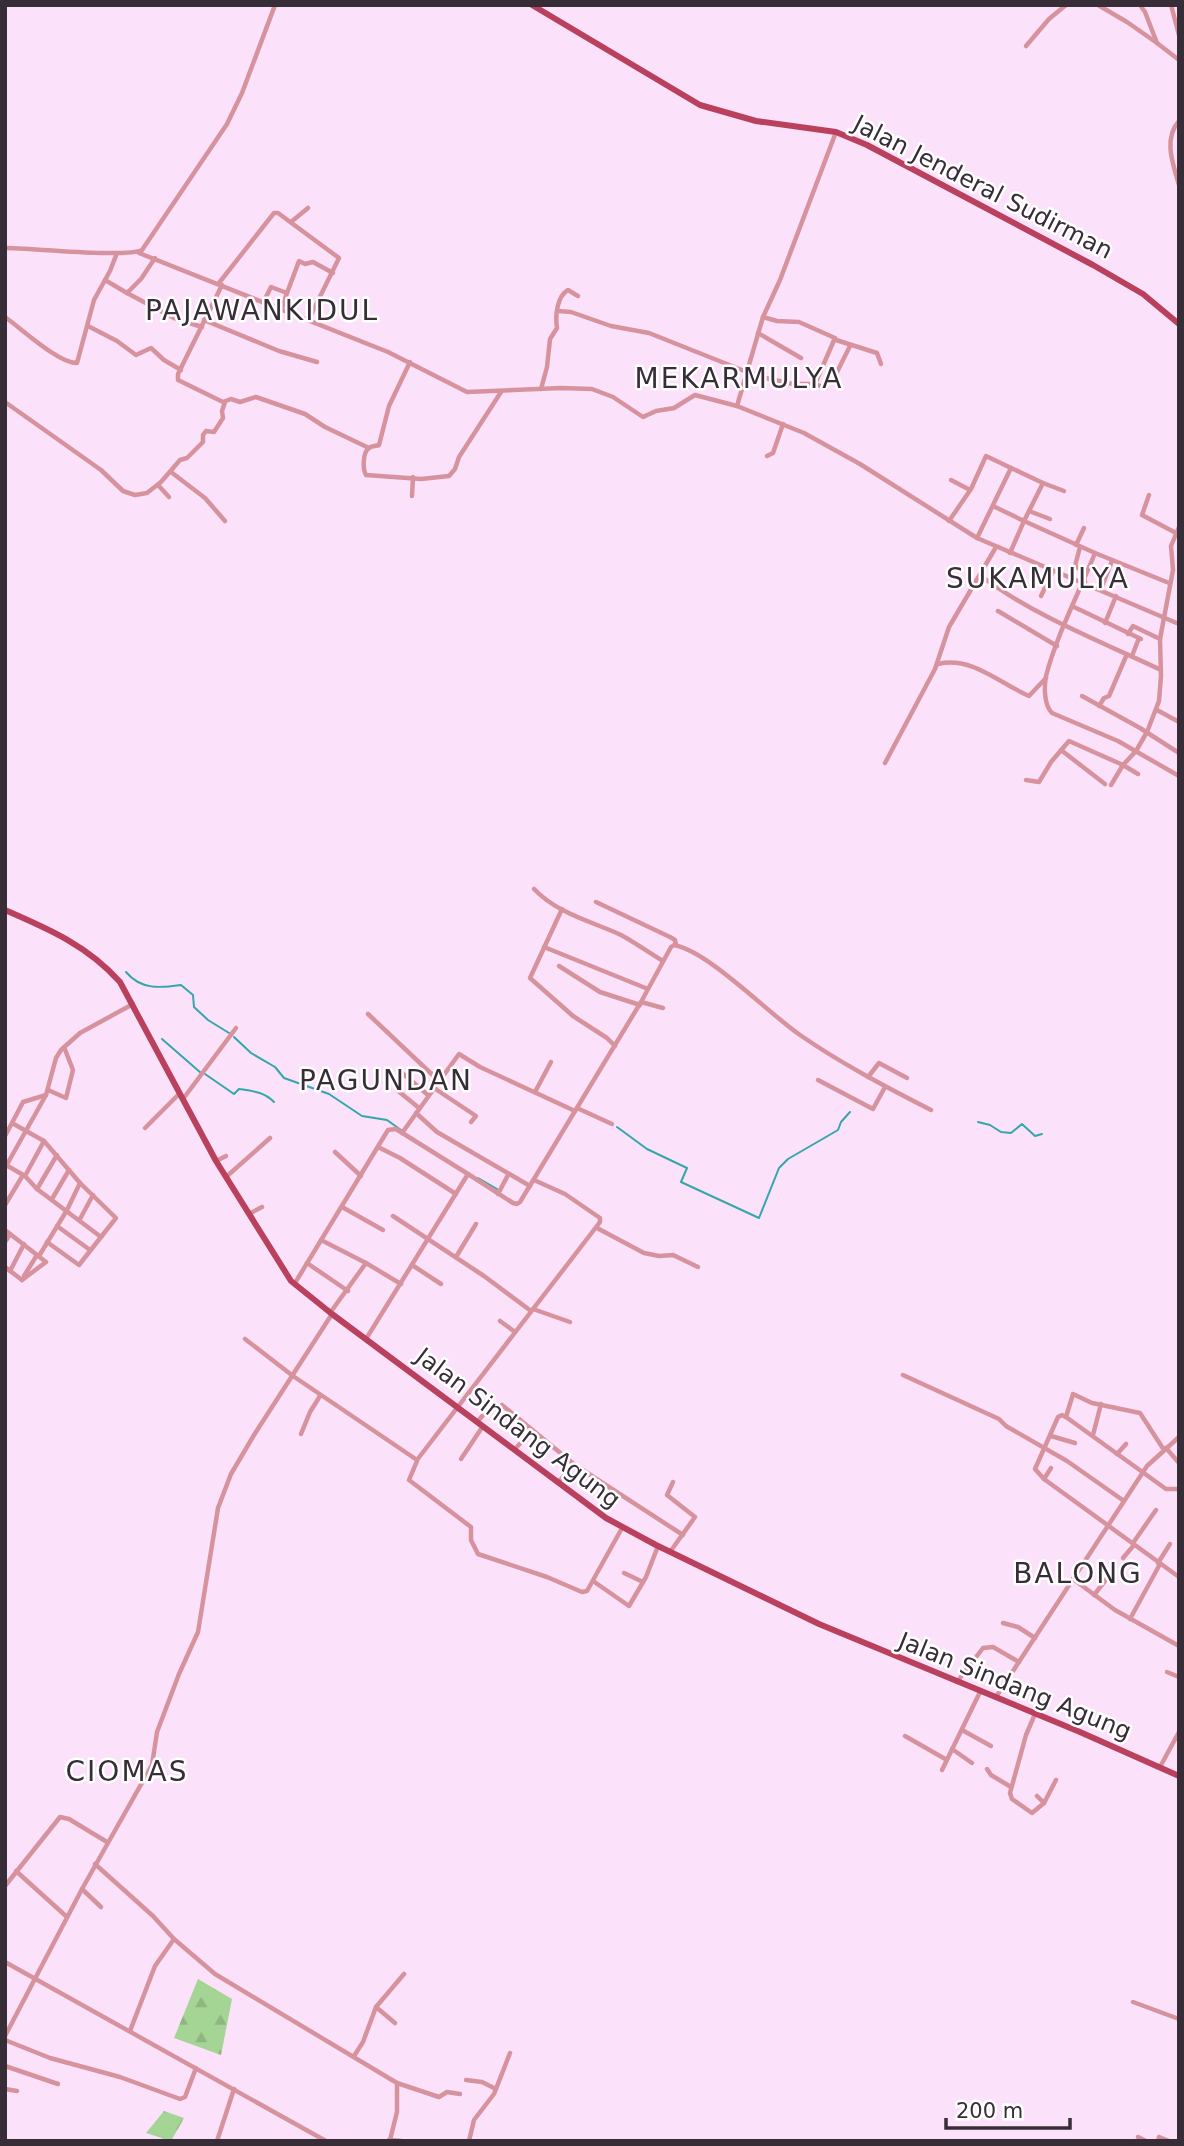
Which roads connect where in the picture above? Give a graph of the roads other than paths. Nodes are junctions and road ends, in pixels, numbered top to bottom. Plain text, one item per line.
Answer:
1 (275, 5) edge
2 (532, 5) edge
3 (1066, 5) edge
4 (1098, 5) edge
5 (1140, 5) edge
6 (1171, 5) edge
7 (1179, 35) edge
8 (1157, 44) junction
9 (1026, 46) dead end
10 (1179, 60) edge
11 (1179, 121) edge
12 (836, 132) junction
13 (1179, 185) edge
14 (308, 208) dead end
15 (291, 222) junction
16 (5, 248) edge
17 (117, 253) junction
18 (139, 253) junction
19 (155, 258) junction
20 (333, 273) junction
21 (104, 280) junction
22 (220, 284) junction
23 (127, 293) junction
24 (287, 293) junction
25 (578, 296) dead end
26 (264, 301) junction
27 (282, 308) junction
28 (558, 311) junction
29 (5, 317) edge
30 (763, 317) junction
31 (309, 319) junction
32 (204, 320) junction
33 (1179, 324) edge
34 (88, 326) junction
35 (202, 327) junction
36 (758, 333) junction
37 (835, 339) junction
38 (850, 346) junction
39 (801, 358) dead end
40 (317, 362) dead end
41 (410, 362) junction
42 (881, 363) dead end
43 (181, 370) junction
44 (747, 370) junction
45 (836, 374) dead end
46 (816, 384) junction
47 (541, 388) junction
48 (826, 388) dead end
49 (502, 392) junction
50 (5, 402) edge
51 (226, 402) junction
52 (737, 406) junction
53 (783, 424) junction
54 (369, 448) junction
55 (767, 456) dead end
56 (1011, 468) junction
57 (171, 472) junction
58 (413, 477) junction
59 (951, 480) dead end
60 (1044, 483) junction
61 (158, 485) junction
62 (970, 490) junction
63 (1064, 491) dead end
64 (1149, 495) dead end
65 (412, 496) dead end
66 (169, 497) dead end
67 (993, 506) junction
68 (1030, 511) junction
69 (1050, 519) dead end
70 (225, 521) dead end
71 (949, 521) junction
72 (1024, 521) junction
73 (1179, 527) edge
74 (1084, 528) dead end
75 (1176, 533) junction
76 (977, 538) junction
77 (1078, 546) junction
78 (996, 547) junction
79 (1010, 553) junction
80 (1096, 553) junction
81 (1112, 561) junction
82 (1053, 571) junction
83 (981, 576) junction
84 (1084, 582) junction
85 (1169, 583) junction
86 (1101, 590) junction
87 (1041, 596) dead end
88 (1116, 596) junction
89 (1074, 607) junction
90 (998, 611) dead end
91 (1164, 616) junction
92 (1105, 623) junction
93 (1179, 624) edge
94 (1066, 625) junction
95 (1128, 634) junction
96 (1160, 639) junction
97 (1057, 646) junction
98 (1129, 655) junction
99 (937, 664) junction
100 (1161, 670) junction
101 (1046, 678) junction
102 (1082, 696) dead end
103 (1099, 706) junction
104 (1157, 710) junction
105 (1179, 722) edge
106 (1147, 732) junction
107 (1061, 750) junction
108 (1136, 751) junction
109 (1179, 753) edge
110 (886, 763) dead end
111 (1123, 765) junction
112 (1138, 774) dead end
113 (1179, 776) edge
114 (1026, 780) dead end
115 (534, 889) dead end
116 (596, 902) dead end
117 (562, 909) junction
118 (5, 910) edge
119 (676, 945) junction
120 (544, 947) junction
121 (663, 961) junction
122 (559, 966) dead end
123 (648, 989) junction
124 (641, 1003) junction
125 (133, 1004) junction
126 (663, 1009) dead end
127 (368, 1014) dead end
128 (236, 1028) dead end
129 (615, 1046) junction
130 (64, 1047) junction
131 (551, 1062) dead end
132 (401, 1072) dead end
133 (868, 1077) junction
134 (907, 1078) dead end
135 (818, 1080) dead end
136 (439, 1081) junction
137 (885, 1087) junction
138 (434, 1088) junction
139 (397, 1090) dead end
140 (535, 1092) junction
141 (47, 1093) junction
142 (428, 1095) junction
143 (181, 1097) junction
144 (418, 1110) junction
145 (576, 1110) junction
146 (931, 1110) dead end
147 (471, 1122) dead end
148 (12, 1124) junction
149 (611, 1124) dead end
150 (145, 1128) dead end
151 (26, 1132) junction
152 (402, 1133) junction
153 (5, 1136) edge
154 (270, 1138) dead end
155 (44, 1141) junction
156 (378, 1147) junction
157 (335, 1152) dead end
158 (57, 1155) junction
159 (226, 1156) dead end
160 (216, 1161) junction
161 (6, 1166) edge
162 (69, 1170) junction
163 (468, 1174) junction
164 (508, 1175) junction
165 (24, 1176) junction
166 (361, 1176) junction
167 (225, 1177) junction
168 (534, 1180) junction
169 (80, 1183) junction
170 (530, 1186) junction
171 (37, 1189) junction
172 (499, 1191) junction
173 (456, 1194) junction
174 (93, 1195) junction
175 (52, 1199) junction
176 (5, 1205) edge
177 (262, 1207) dead end
178 (342, 1207) junction
179 (67, 1210) junction
180 (248, 1214) junction
181 (393, 1216) dead end
182 (80, 1220) junction
183 (476, 1224) dead end
184 (57, 1226) junction
185 (597, 1227) junction
186 (383, 1230) dead end
187 (7, 1232) edge
188 (101, 1237) junction
189 (428, 1238) junction
190 (321, 1240) junction
191 (5, 1242) edge
192 (47, 1242) junction
193 (24, 1244) junction
194 (90, 1250) junction
195 (38, 1255) junction
196 (456, 1257) junction
197 (307, 1263) junction
198 (366, 1263) junction
199 (412, 1265) junction
200 (698, 1267) dead end
201 (8, 1269) edge
202 (22, 1280) junction
203 (401, 1283) junction
204 (294, 1284) junction
205 (441, 1284) dead end
206 (348, 1291) junction
207 (532, 1310) junction
208 (331, 1314) junction
209 (500, 1321) dead end
210 (570, 1322) dead end
211 (515, 1332) junction
212 (245, 1339) dead end
213 (366, 1339) junction
214 (293, 1376) junction
215 (903, 1376) dead end
216 (320, 1396) junction
217 (1101, 1404) junction
218 (502, 1405) dead end
219 (491, 1406) dead end
220 (457, 1407) junction
221 (1066, 1416) junction
222 (480, 1424) junction
223 (532, 1431) junction
224 (301, 1434) dead end
225 (1093, 1435) junction
226 (1051, 1436) junction
227 (1179, 1437) edge
228 (1075, 1443) dead end
229 (1126, 1444) dead end
230 (1044, 1448) junction
231 (1165, 1449) junction
232 (514, 1450) junction
233 (1117, 1454) junction
234 (461, 1459) dead end
235 (417, 1460) junction
236 (1179, 1463) edge
237 (575, 1465) junction
238 (1051, 1468) dead end
239 (1142, 1473) junction
240 (1044, 1479) junction
241 (558, 1482) junction
242 (673, 1482) dead end
243 (1179, 1489) edge
244 (1124, 1501) junction
245 (1156, 1510) dead end
246 (1108, 1525) junction
247 (622, 1528) junction
248 (683, 1535) junction
249 (1134, 1544) junction
250 (1170, 1544) dead end
251 (658, 1546) junction
252 (670, 1552) junction
253 (1123, 1558) dead end
254 (1159, 1564) junction
255 (624, 1573) dead end
256 (1108, 1577) dead end
257 (1179, 1577) edge
258 (1073, 1579) junction
259 (593, 1581) junction
260 (643, 1583) junction
261 (1094, 1595) junction
262 (1130, 1619) junction
263 (1003, 1623) dead end
264 (1035, 1638) junction
265 (1179, 1646) edge
266 (1019, 1662) junction
267 (1167, 1672) dead end
268 (1179, 1678) edge
269 (957, 1682) junction
270 (980, 1692) junction
271 (996, 1698) junction
272 (1035, 1714) junction
273 (962, 1730) junction
274 (1179, 1732) edge
275 (905, 1736) dead end
276 (991, 1746) dead end
277 (952, 1749) junction
278 (947, 1760) junction
279 (972, 1763) dead end
280 (1160, 1767) junction
281 (987, 1769) dead end
282 (942, 1770) dead end
283 (1179, 1776) edge
284 (1056, 1780) dead end
285 (1012, 1787) junction
286 (1037, 1796) dead end
287 (1044, 1803) junction
288 (107, 1842) junction
289 (95, 1864) junction
290 (16, 1871) junction
291 (5, 1886) edge
292 (82, 1889) junction
293 (101, 1907) dead end
294 (67, 1917) junction
295 (174, 1939) junction
296 (5, 1962) edge
297 (404, 1974) dead end
298 (35, 1979) junction
299 (1133, 2002) dead end
300 (376, 2007) junction
301 (1179, 2019) edge
302 (395, 2022) dead end
303 (130, 2031) junction
304 (5, 2038) edge
305 (510, 2053) dead end
306 (354, 2056) junction
307 (5, 2066) edge
308 (196, 2068) junction
309 (466, 2080) dead end
310 (397, 2082) junction
311 (58, 2084) dead end
312 (234, 2088) junction
313 (5, 2089) edge
314 (496, 2089) junction
315 (17, 2091) dead end
316 (460, 2094) dead end
317 (1138, 2137) dead end
318 (389, 2140) edge
319 (217, 2141) edge
320 (326, 2141) edge
321 (402, 2141) edge
322 (469, 2141) edge
323 (1146, 2141) edge
324 (1158, 2141) edge
325 (1169, 2141) edge

1 - 18 street
2 - 12 main road, Jalan Jenderal Sudirman
3 - 9 street
4 - 8 street
5 - 8 street
6 - 7 street
8 - 10 street
11 - 13 street
12 - 30 street
12 - 33 main road, Jalan Jenderal Sudirman
14 - 15 street
15 - 20 street
15 - 22 street
16 - 17 street
17 - 18 street
17 - 21 street
18 - 19 street
19 - 22 street
19 - 23 street
20 - 24 street
20 - 31 street
21 - 23 street
21 - 34 street
22 - 26 street
22 - 32 street
23 - 35 street
24 - 26 street
24 - 27 street
25 - 28 street
26 - 27 street
27 - 31 street
28 - 44 street
28 - 47 street
29 - 34 street
30 - 36 street
30 - 37 street
31 - 41 street
32 - 35 street
32 - 40 street
34 - 43 street
35 - 43 street
36 - 39 street
36 - 44 street
37 - 38 street
37 - 46 street
38 - 42 street
38 - 45 street
41 - 49 street
41 - 54 street
43 - 51 street
44 - 46 street
44 - 52 street
46 - 48 street
47 - 49 street
47 - 52 street
49 - 58 street
50 - 61 street
51 - 54 street
51 - 57 street
52 - 53 street
53 - 55 street
53 - 71 street
54 - 58 street
56 - 60 street
56 - 62 street
56 - 67 street
57 - 61 street
57 - 70 street
58 - 65 street
59 - 62 street
60 - 63 street
60 - 68 street
61 - 66 street
62 - 71 street
64 - 75 street
67 - 72 street
67 - 76 street
68 - 69 street
68 - 72 street
71 - 76 street
72 - 77 street
72 - 79 street
73 - 75 street
74 - 77 street
75 - 85 street
76 - 78 street
77 - 80 street
77 - 84 street
78 - 79 street
78 - 83 street
79 - 82 street
80 - 81 street
80 - 84 street
81 - 85 street
81 - 86 street
82 - 84 street
82 - 87 street
83 - 94 street
83 - 99 street
84 - 86 street
84 - 89 street
85 - 91 street
86 - 88 street
88 - 91 street
88 - 92 street
89 - 92 street
89 - 94 street
90 - 97 street
91 - 93 street
91 - 96 street
92 - 95 street
94 - 97 street
94 - 98 street
95 - 96 street
95 - 98 street
96 - 100 street
97 - 101 street
98 - 100 street
98 - 103 street
99 - 101 street
99 - 110 street
100 - 104 street
101 - 108 street
102 - 103 street
103 - 106 street
104 - 105 street
104 - 106 street
106 - 108 street
106 - 109 street
107 - 111 street
107 - 111 street
107 - 114 street
108 - 111 street
108 - 113 street
111 - 112 street
115 - 117 street
116 - 119 street
117 - 120 street
117 - 121 street
118 - 125 main road, Jalan Sindang Agung
119 - 121 street
119 - 133 street
120 - 123 street
120 - 129 street
121 - 123 street
122 - 124 street
123 - 124 street
124 - 126 street
124 - 129 street
125 - 130 street
125 - 143 main road, Jalan Sindang Agung
127 - 136 street
128 - 143 street
129 - 145 street
130 - 141 street
130 - 141 street
131 - 140 street
132 - 142 street
133 - 134 street
133 - 137 street
135 - 137 street
136 - 138 street
136 - 140 street
137 - 146 street
138 - 142 street
138 - 147 street
139 - 144 street
140 - 145 street
141 - 148 street
141 - 151 street
142 - 144 street
143 - 150 street
143 - 160 main road, Jalan Sindang Agung
144 - 152 street
144 - 164 street
145 - 149 street
145 - 168 street
148 - 151 street
148 - 153 street
151 - 155 street
151 - 161 street
152 - 156 street
152 - 163 street
154 - 167 street
155 - 158 street
155 - 165 street
156 - 166 street
156 - 173 street
157 - 166 street
158 - 162 street
158 - 171 street
159 - 160 street
160 - 167 main road, Jalan Sindang Agung
161 - 165 street
162 - 169 street
162 - 175 street
163 - 172 street
163 - 173 street
164 - 170 street
164 - 172 street
165 - 171 street
165 - 176 street
166 - 178 street
167 - 180 main road, Jalan Sindang Agung
168 - 170 street
168 - 185 street
169 - 174 street
169 - 179 street
170 - 172 street
171 - 175 street
173 - 189 street
174 - 182 street
174 - 188 street
175 - 179 street
177 - 180 street
178 - 186 street
178 - 190 street
179 - 182 street
179 - 184 street
180 - 204 main road, Jalan Sindang Agung
181 - 189 street
182 - 188 street
183 - 196 street
184 - 192 street
184 - 194 street
185 - 200 street
185 - 207 street
187 - 191 street
187 - 193 street
188 - 194 street
189 - 196 street
189 - 199 street
190 - 197 street
190 - 198 street
192 - 194 street
192 - 195 street
193 - 195 street
193 - 201 street
195 - 202 street
195 - 202 street
196 - 207 street
197 - 204 street
197 - 206 street
198 - 203 street
198 - 206 street
199 - 203 street
199 - 205 street
201 - 202 street
203 - 213 street
204 - 208 main road, Jalan Sindang Agung
206 - 208 street
207 - 210 street
207 - 211 street
208 - 213 main road, Jalan Sindang Agung
208 - 214 street
209 - 211 street
211 - 220 street
212 - 214 street
213 - 220 main road, Jalan Sindang Agung
214 - 216 street
214 - 288 street
215 - 230 street
216 - 224 street
216 - 235 street
217 - 221 street
217 - 225 street
217 - 231 street
218 - 223 street
219 - 222 street
220 - 222 main road, Jalan Sindang Agung
220 - 235 street
221 - 225 street
221 - 226 street
222 - 232 main road, Jalan Sindang Agung
222 - 234 street
223 - 232 street
223 - 237 street
225 - 233 street
226 - 228 street
226 - 230 street
227 - 231 street
229 - 233 street
230 - 240 street
230 - 244 street
231 - 236 street
231 - 239 street
232 - 241 main road, Jalan Sindang Agung
233 - 239 street
235 - 259 street
237 - 241 street
237 - 248 street
238 - 240 street
239 - 243 street
239 - 244 street
240 - 246 street
241 - 247 main road, Jalan Sindang Agung
242 - 248 street
244 - 246 street
245 - 249 street
246 - 249 street
246 - 258 street
247 - 251 main road, Jalan Sindang Agung
247 - 259 street
248 - 252 street
249 - 253 street
249 - 254 street
250 - 254 street
251 - 252 main road, Jalan Sindang Agung
251 - 260 street
252 - 269 main road, Jalan Sindang Agung
254 - 257 street
254 - 262 street
255 - 260 street
256 - 261 street
258 - 261 street
258 - 264 street
259 - 260 street
261 - 262 street
262 - 265 street
263 - 264 street
264 - 266 street
266 - 269 street
266 - 271 street
267 - 268 street
269 - 270 main road, Jalan Sindang Agung
270 - 271 main road, Jalan Sindang Agung
270 - 273 street
271 - 272 main road, Jalan Sindang Agung
272 - 280 main road, Jalan Sindang Agung
272 - 285 street
273 - 276 street
273 - 277 street
274 - 280 street
275 - 278 street
277 - 278 street
277 - 279 street
278 - 282 street
280 - 283 main road, Jalan Sindang Agung
281 - 285 street
284 - 287 street
285 - 287 street
286 - 287 street
288 - 289 street
288 - 290 street
289 - 292 street
289 - 295 street
290 - 291 street
290 - 294 street
292 - 293 street
292 - 294 street
294 - 298 street
295 - 303 street
295 - 306 street
296 - 298 street
297 - 300 street
298 - 303 street
298 - 304 street
299 - 301 street
300 - 302 street
300 - 306 street
303 - 308 street
304 - 308 street
305 - 314 street
306 - 310 street
307 - 311 street
308 - 312 street
309 - 314 street
310 - 316 street
310 - 318 street
312 - 319 street
312 - 320 street
313 - 315 street
314 - 322 street
317 - 323 street
318 - 321 street
324 - 325 street

